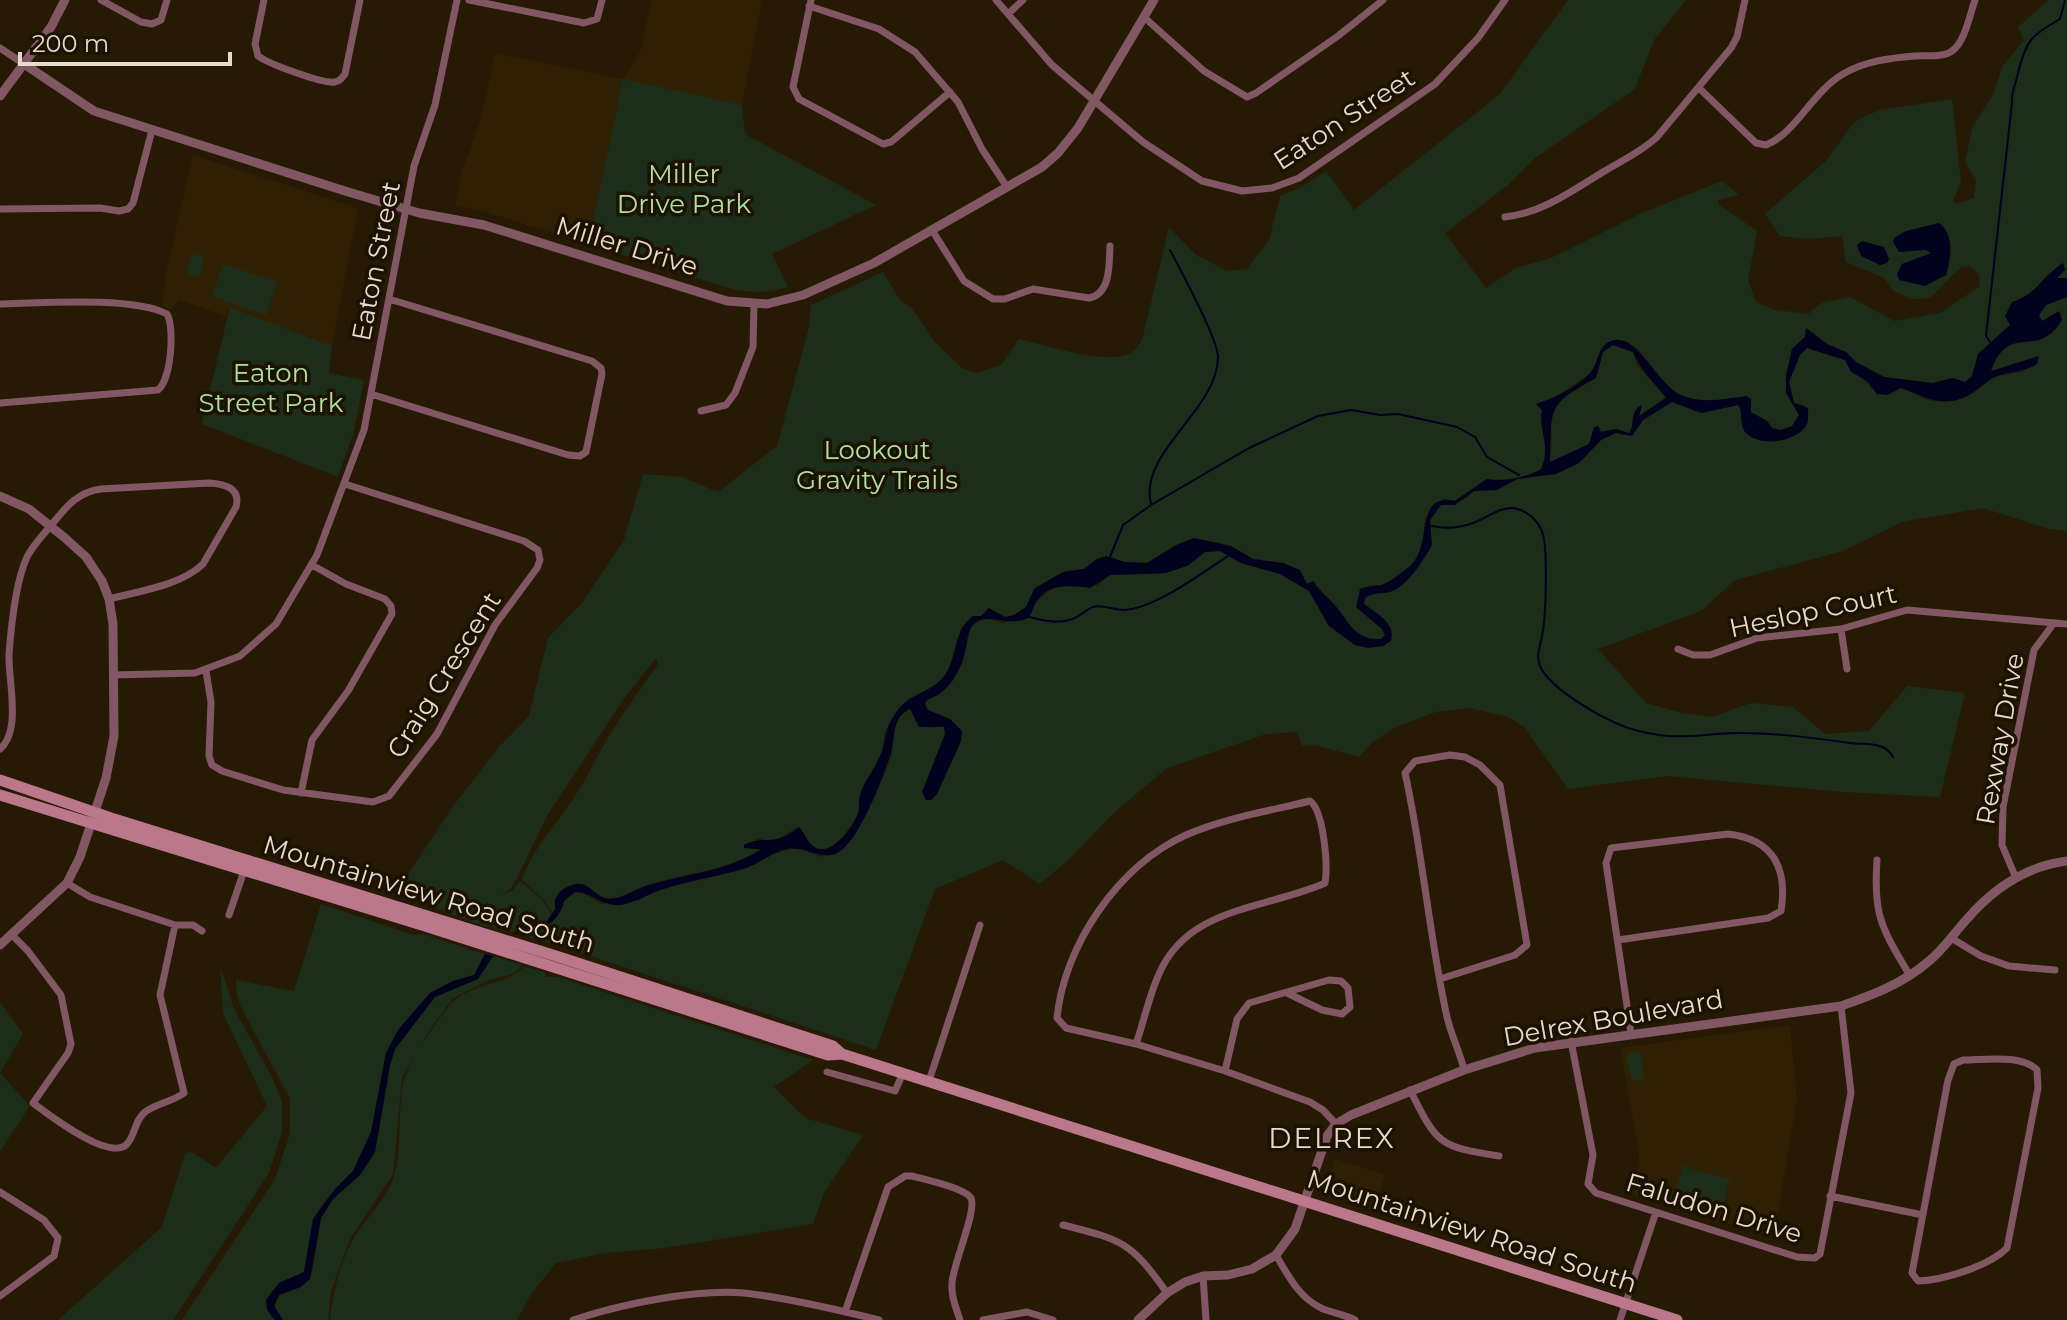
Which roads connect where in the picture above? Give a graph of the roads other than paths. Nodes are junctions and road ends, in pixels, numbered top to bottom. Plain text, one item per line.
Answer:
1 (65, 0) edge
2 (101, 0) edge
3 (167, 0) edge
4 (264, 0) edge
5 (360, 0) edge
6 (457, 0) edge
7 (469, 0) edge
8 (602, 0) edge
9 (996, 0) edge
10 (1023, 0) edge
11 (1154, 0) edge
12 (1383, 0) edge
13 (1505, 0) edge
14 (1745, 0) edge
15 (1975, 0) edge
16 (810, 3) edge
17 (1008, 14) junction
18 (1145, 18) junction
19 (0, 48) edge
20 (24, 64) junction
21 (1700, 89) junction
22 (950, 92) junction
23 (0, 96) edge
24 (1095, 100) junction
25 (152, 130) junction
26 (1007, 187) junction
27 (0, 209) edge
28 (406, 209) junction
29 (1505, 217) dead end
30 (932, 230) junction
31 (1110, 246) dead end
32 (389, 299) junction
33 (0, 304) edge
34 (754, 305) junction
35 (371, 394) junction
36 (0, 403) edge
37 (701, 411) dead end
38 (345, 484) junction
39 (0, 496) edge
40 (51, 526) junction
41 (312, 565) junction
42 (109, 599) junction
43 (2054, 623) junction
44 (2067, 624) edge
45 (1841, 629) junction
46 (1678, 649) dead end
47 (1847, 669) dead end
48 (206, 671) junction
49 (113, 675) junction
50 (0, 749) edge
51 (0, 780) edge
52 (301, 793) junction
53 (0, 795) edge
54 (92, 817) junction
55 (1877, 860) dead end
56 (2067, 861) edge
57 (245, 866) junction
58 (2016, 878) junction
59 (67, 883) junction
60 (229, 915) dead end
61 (175, 925) junction
62 (980, 925) dead end
63 (202, 931) dead end
64 (12, 935) junction
65 (1951, 938) junction
66 (1618, 940) junction
67 (0, 945) edge
68 (2055, 970) dead end
69 (1910, 976) junction
70 (1440, 979) junction
71 (1287, 993) junction
72 (1841, 1006) junction
73 (1631, 1033) junction
74 (1571, 1041) junction
75 (1136, 1044) junction
76 (1464, 1070) junction
77 (1225, 1071) junction
78 (827, 1072) dead end
79 (903, 1073) junction
80 (929, 1081) junction
81 (1410, 1090) junction
82 (1336, 1124) junction
83 (1499, 1156) dead end
84 (0, 1192) edge
85 (1830, 1196) junction
86 (1305, 1201) junction
87 (1656, 1212) junction
88 (1923, 1215) junction
89 (1063, 1225) dead end
90 (1276, 1255) junction
91 (1203, 1276) junction
92 (1167, 1293) junction
93 (0, 1296) edge
94 (1626, 1303) junction
95 (845, 1312) junction
96 (573, 1320) edge
97 (879, 1320) edge
98 (960, 1320) edge
99 (983, 1320) edge
100 (1053, 1320) edge
101 (1138, 1320) edge
102 (1206, 1320) edge
103 (1355, 1320) edge
104 (1620, 1320) edge
105 (1677, 1320) edge

1 - 20 street
2 - 3 street
4 - 5 street
6 - 28 street, Eaton Street
7 - 8 street
9 - 17 street, Eaton Street
10 - 17 street
11 - 18 street, Miller Drive
12 - 18 street
13 - 24 street, Eaton Street
14 - 21 street
15 - 21 street
16 - 22 street
16 - 22 street
17 - 24 street, Eaton Street
18 - 24 street, Miller Drive
19 - 20 street, Miller Drive
20 - 23 street
20 - 25 street, Miller Drive
21 - 29 street
22 - 26 street
24 - 26 street, Miller Drive
25 - 27 street
25 - 28 street, Miller Drive
26 - 30 street, Miller Drive
28 - 32 street, Eaton Street
28 - 34 street, Miller Drive
30 - 31 street
30 - 34 street, Miller Drive
32 - 35 street, Eaton Street
32 - 35 street
33 - 36 street
34 - 37 street
35 - 38 street, Eaton Street
38 - 41 street, Eaton Street
38 - 52 street, Craig Crescent
39 - 40 street
40 - 42 street
40 - 42 street
40 - 50 street
41 - 48 street, Eaton Street
41 - 52 street
42 - 49 street
43 - 44 street
43 - 45 street, Heslop Court
43 - 58 street, Rexway Drive
45 - 46 street, Heslop Court
45 - 47 street
48 - 49 street, Eaton Street
48 - 52 street, Craig Crescent
49 - 54 street
51 - 54 main road, Mountainview Road South
53 - 54 main road, Mountainview Road South
54 - 57 main road, Mountainview Road South
54 - 59 street
55 - 69 street
56 - 58 street, Delrex Boulevard
57 - 60 street
57 - 79 main road, Mountainview Road South
58 - 65 street, Delrex Boulevard
59 - 61 street
59 - 64 street
61 - 63 street
61 - 64 street
62 - 80 street
64 - 67 street
65 - 68 street
65 - 69 street, Delrex Boulevard
66 - 66 street
66 - 73 street
69 - 72 street, Delrex Boulevard
70 - 70 street
70 - 76 street
71 - 71 street
71 - 77 street
72 - 73 street, Delrex Boulevard
72 - 85 street, Faludon Drive
73 - 74 street, Delrex Boulevard
74 - 76 street, Delrex Boulevard
74 - 87 street, Faludon Drive
75 - 75 street
75 - 77 street
76 - 81 street, Delrex Boulevard
77 - 82 street
78 - 79 street
79 - 80 main road, Mountainview Road South
80 - 86 main road, Mountainview Road South
81 - 82 street, Delrex Boulevard
81 - 83 street
82 - 86 street
84 - 93 street
85 - 87 street, Faludon Drive
85 - 88 street
86 - 90 street
86 - 94 main road, Mountainview Road South
87 - 94 street
88 - 88 street
89 - 92 street
90 - 91 street
90 - 103 street
91 - 92 street
91 - 102 street
92 - 101 street
94 - 104 street
94 - 105 main road, Mountainview Road South
95 - 96 street
95 - 97 street
95 - 98 street
99 - 100 street

